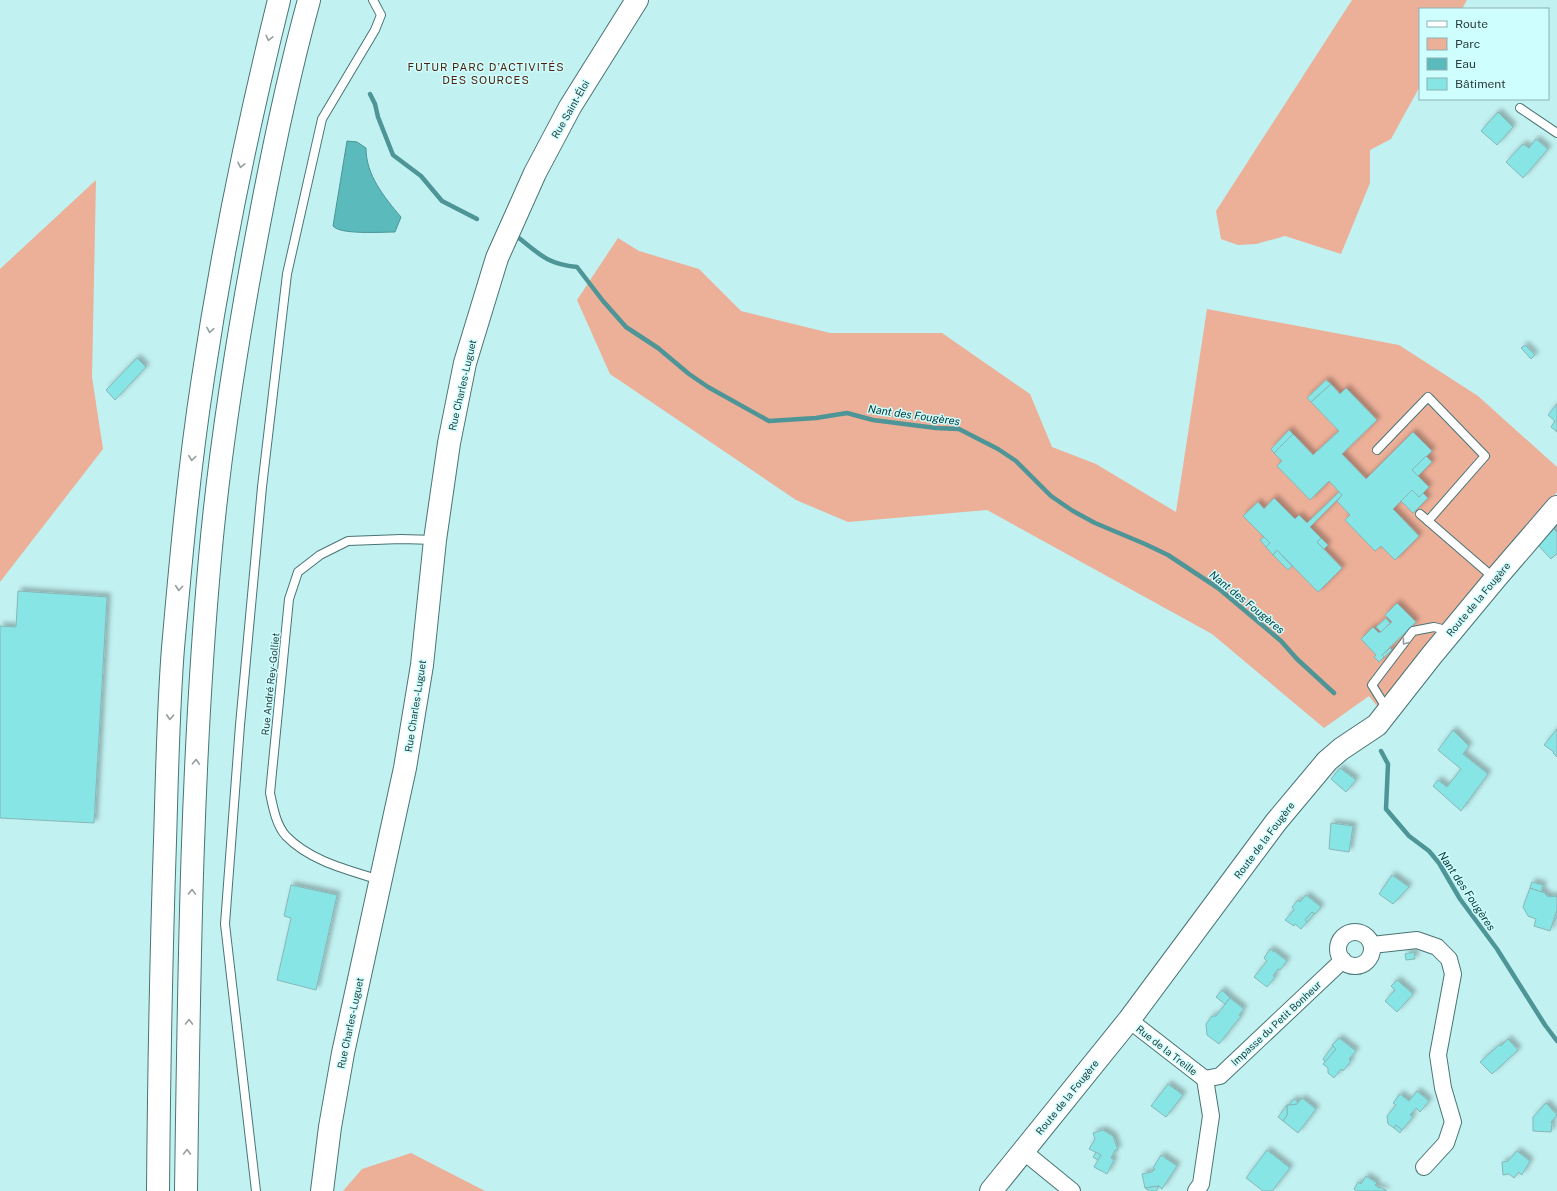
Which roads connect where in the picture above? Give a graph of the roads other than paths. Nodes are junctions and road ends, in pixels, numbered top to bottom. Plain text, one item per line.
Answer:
1 (279, 0) edge
2 (309, 0) edge
3 (373, 0) edge
4 (637, 0) edge
5 (1520, 108) dead end
6 (1557, 133) edge
7 (512, 223) joint
8 (1377, 450) dead end
9 (1420, 514) dead end
10 (1554, 516) edge
11 (1428, 521) junction
12 (435, 540) junction
13 (1495, 578) junction
14 (1451, 632) junction
15 (1388, 711) junction
16 (381, 880) junction
17 (1372, 946) junction
18 (1343, 960) junction
19 (1129, 1020) junction
20 (1205, 1080) junction
21 (1024, 1151) junction
22 (1424, 1167) dead end
23 (158, 1191) edge
24 (186, 1191) edge
25 (256, 1191) edge
26 (322, 1191) edge
27 (991, 1191) edge
28 (1072, 1191) edge
29 (1196, 1191) edge

1 -> 23 main road
24 -> 2 main road
3 - 25 lane
4 - 7 main road, Rue Saint-Éloi
5 - 6 lane
7 - 12 main road, Rue Charles-Luguet
8 - 11 lane
9 - 11 lane
10 - 13 main road, Route de la Fougère
11 - 13 lane
12 - 16 main road, Rue Charles-Luguet
12 - 16 lane, Rue André Rey-Golliet
13 - 14 main road, Route de la Fougère
14 - 15 main road, Route de la Fougère
14 -> 15 lane
15 - 19 main road, Route de la Fougère
16 - 26 main road, Rue Charles-Luguet
17 - 18 street
17 - 18 street
17 - 22 street
18 - 20 street, Impasse du Petit Bonheur
19 - 20 street, Rue de la Treille
19 - 21 main road, Route de la Fougère
20 - 29 street
21 - 27 main road, Route de la Fougère
21 - 28 street

